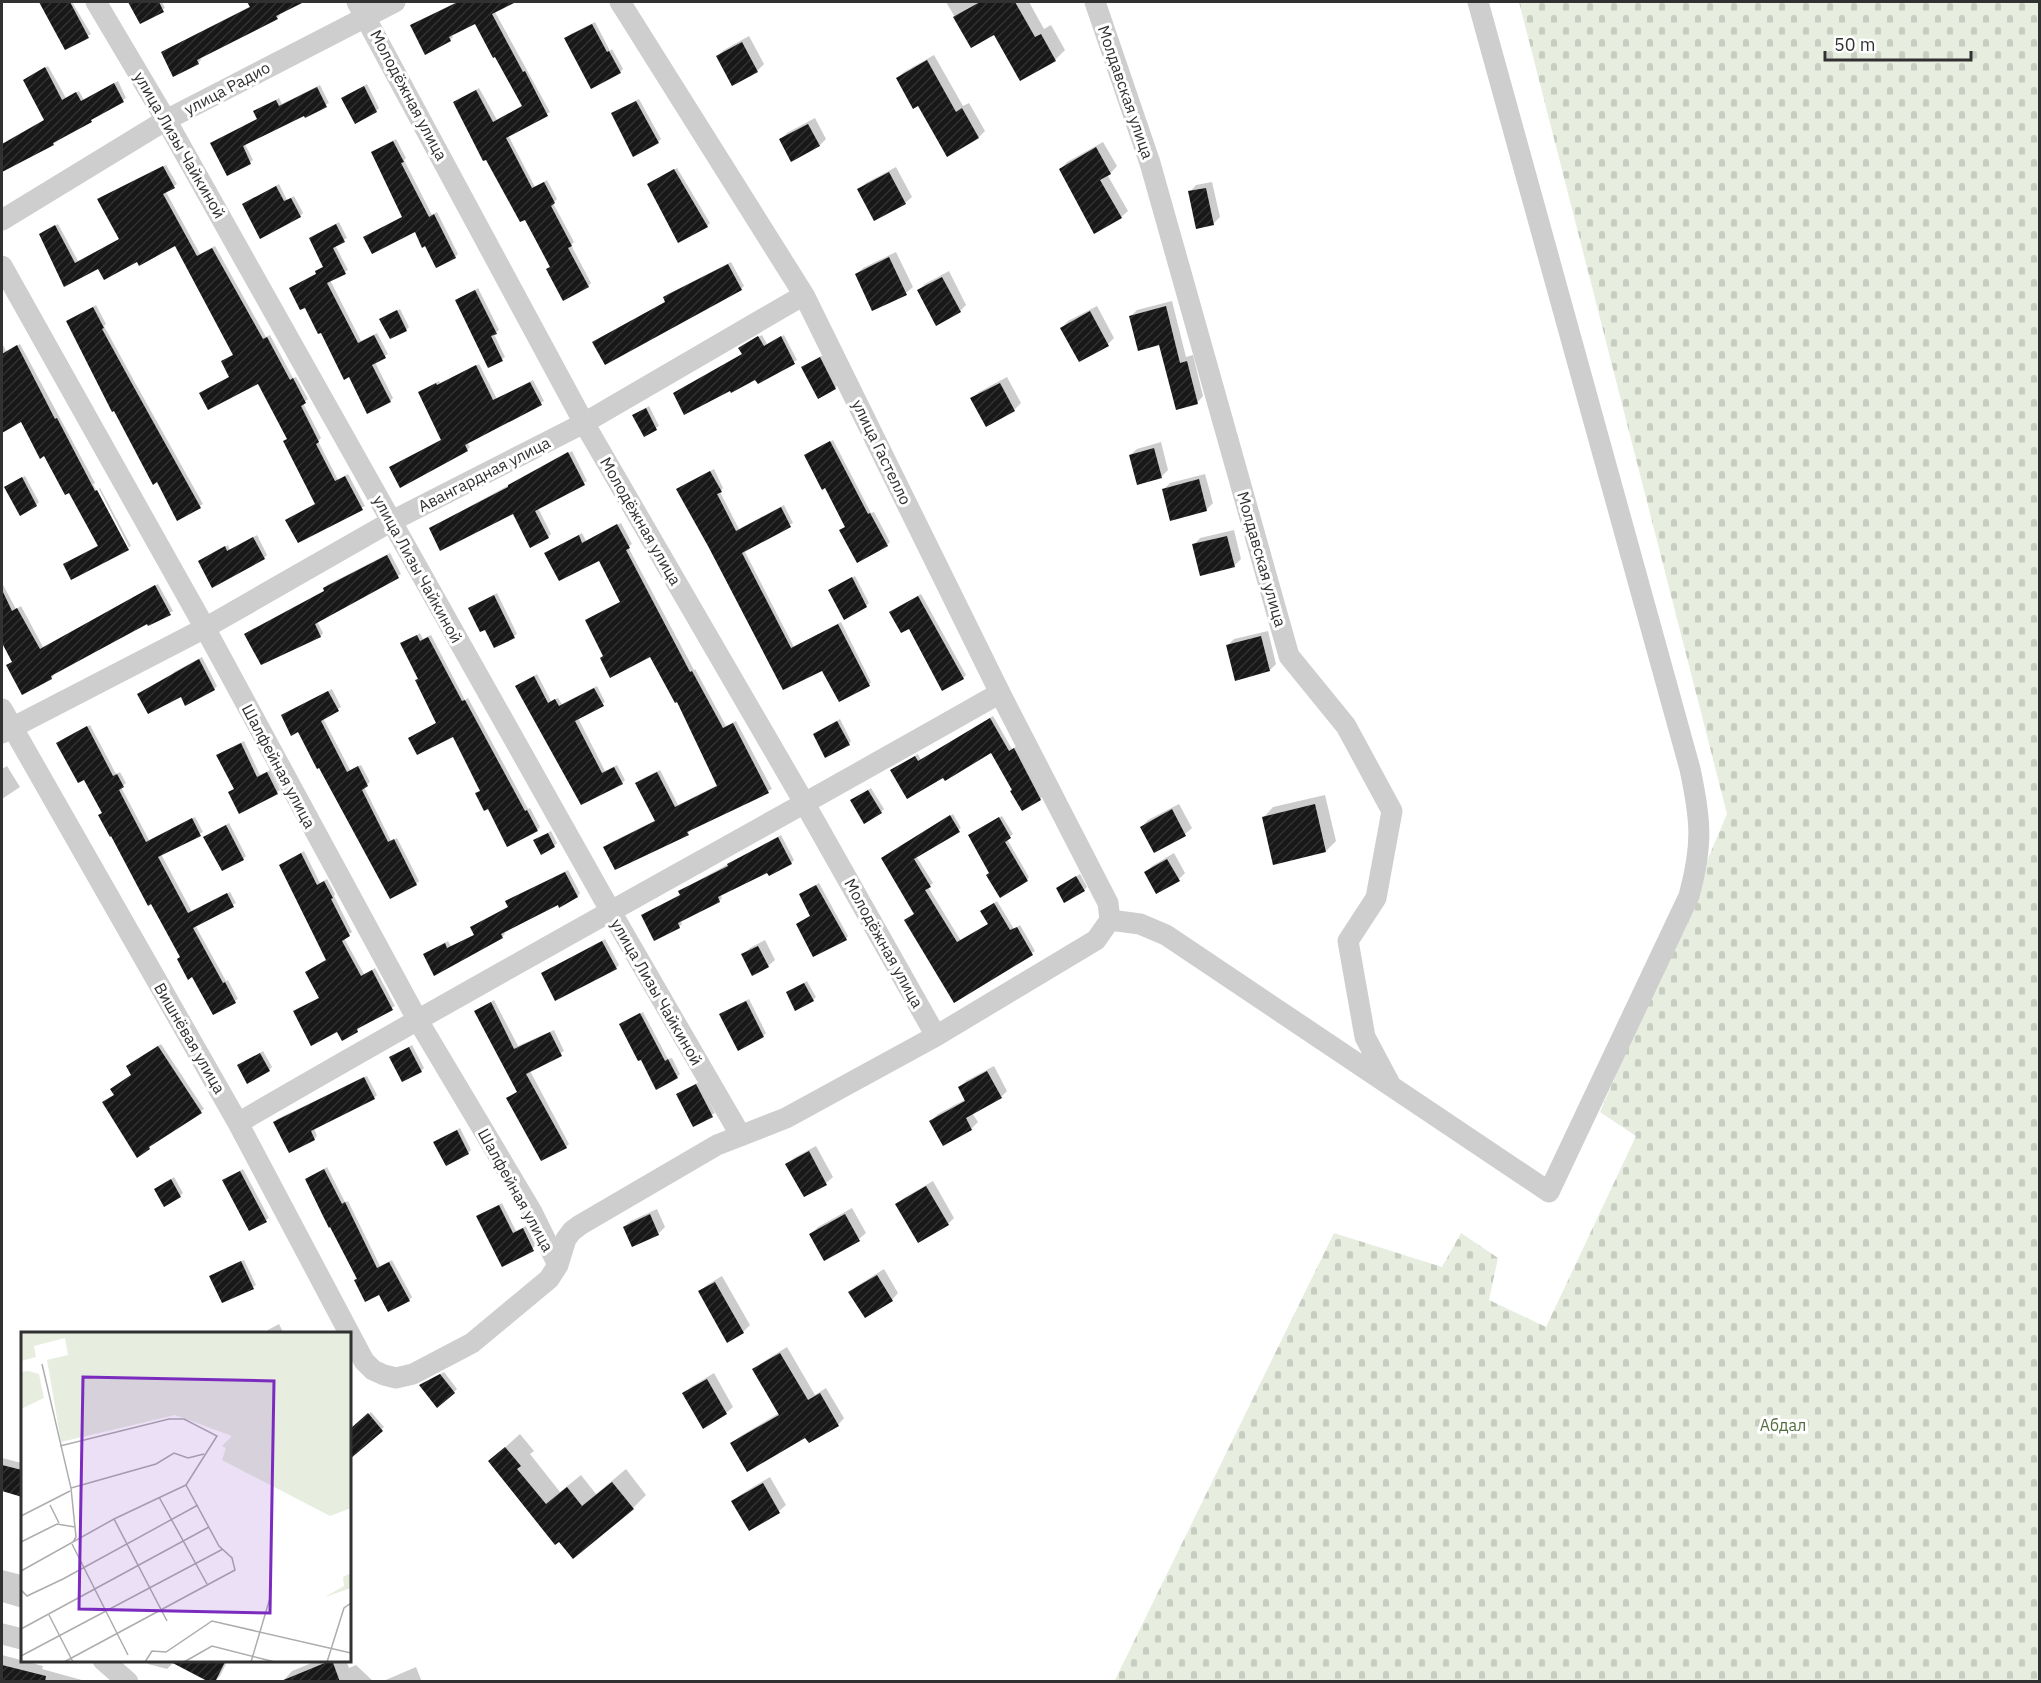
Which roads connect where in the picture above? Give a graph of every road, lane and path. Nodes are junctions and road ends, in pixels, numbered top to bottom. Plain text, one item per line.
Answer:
1 (96, 2) edge
2 (394, 2) edge
3 (620, 2) edge
4 (1095, 2) edge
5 (1478, 2) edge
6 (361, 8) edge
7 (166, 120) junction
8 (2, 219) edge
9 (2, 266) edge
10 (804, 295) junction
11 (584, 423) junction
12 (392, 521) junction
13 (205, 628) junction
14 (1000, 693) junction
15 (2, 709) edge
16 (6, 731) edge
17 (805, 804) junction
18 (610, 910) junction
19 (1110, 920) junction
20 (417, 1019) junction
21 (936, 1036) junction
22 (1392, 1087) junction
23 (238, 1123) junction
24 (741, 1136) junction
25 (558, 1265) junction
26 (349, 1332) edge
27 (351, 1336) edge
28 (2, 1634) edge
29 (21, 1639) edge
30 (107, 1662) edge
31 (128, 1682) edge

1 - 7 street, улица Лизы Чайкиной
2 - 6 street, улица Радио
3 - 10 street, улица Гастелло
4 - 22 street, Молдавская улица
5 - 22 street
6 - 7 street, улица Радио
6 - 11 street, Молодёжная улица
7 - 8 street, улица Радио
7 - 12 street, улица Лизы Чайкиной
9 - 13 street, Шалфейная улица
10 - 11 street, Авангардная улица
10 - 14 street, улица Гастелло
11 - 12 street, Авангардная улица
11 - 17 street, Молодёжная улица
12 - 13 street, Авангардная улица
12 - 18 street, улица Лизы Чайкиной
13 - 16 street, Авангардная улица
13 - 20 street, Шалфейная улица
14 - 17 street
14 - 19 street, улица Гастелло
15 - 16 street, Вишнёвая улица
16 - 23 street, Вишнёвая улица
17 - 18 street
17 - 21 street, Молодёжная улица
18 - 20 street
18 - 24 street, улица Лизы Чайкиной
19 - 21 street
19 - 22 street
20 - 23 street
20 - 25 street, Шалфейная улица
21 - 24 street
23 - 26 street, Вишнёвая улица
24 - 25 street
25 - 27 street, Вишнёвая улица
28 - 29 street
30 - 31 street

